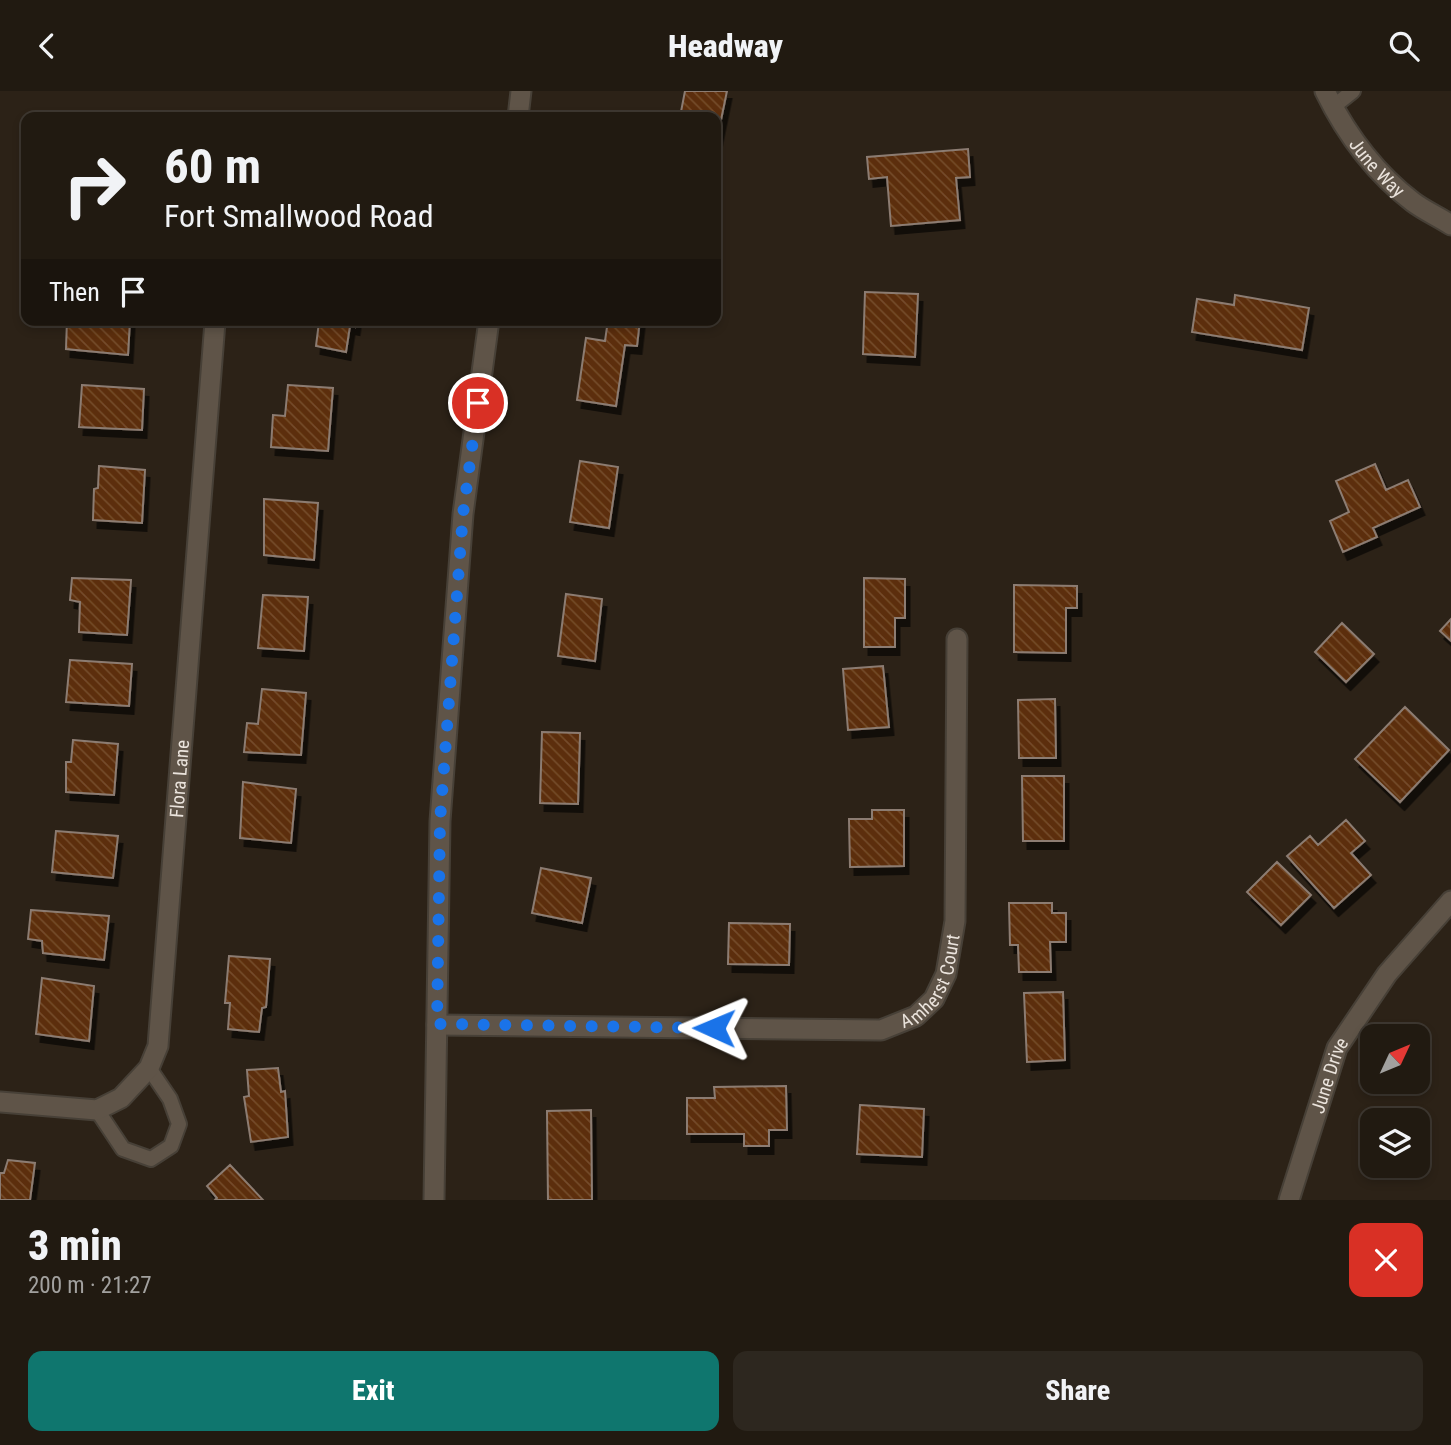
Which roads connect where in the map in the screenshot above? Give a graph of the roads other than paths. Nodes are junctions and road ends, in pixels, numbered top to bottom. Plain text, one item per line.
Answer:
1 (521, 91) edge
2 (1353, 91) edge
3 (1329, 99) edge
4 (519, 112) edge
5 (1451, 225) edge
6 (214, 326) edge
7 (488, 326) edge
8 (957, 639) dead end
9 (1451, 901) edge
10 (437, 1024) junction
11 (149, 1068) junction
12 (0, 1102) edge
13 (97, 1111) junction
14 (434, 1200) edge
15 (1289, 1200) edge

1 - 4 street
2 - 3 lane
3 - 5 street, June Way
6 - 11 street, Flora Lane
7 - 10 street
8 - 10 street, Amherst Court
9 - 15 street, June Drive
10 - 14 street
11 - 13 street, Flora Lane
11 - 13 lane
12 - 13 street

